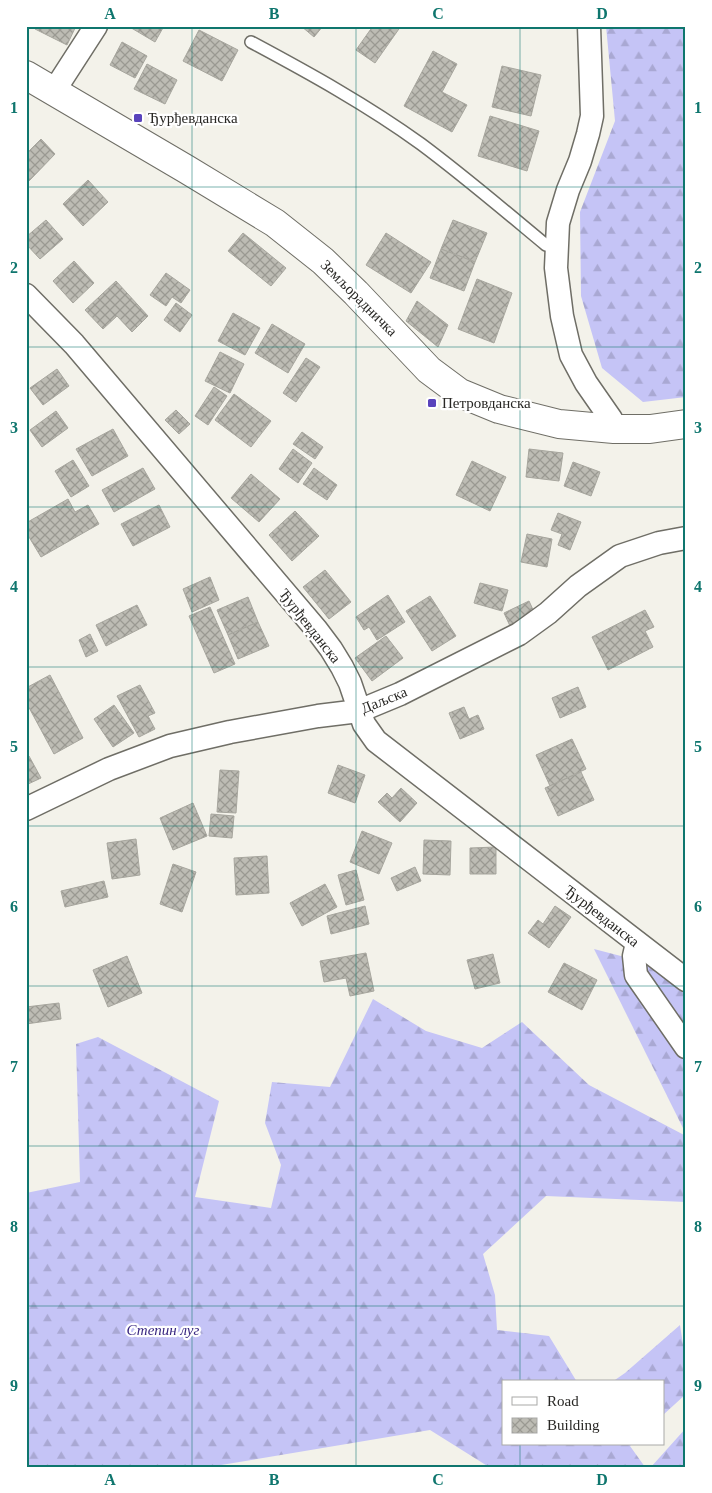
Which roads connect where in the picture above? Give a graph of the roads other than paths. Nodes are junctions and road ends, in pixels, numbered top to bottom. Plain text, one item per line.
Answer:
1 (96, 26) edge
2 (589, 26) edge
3 (251, 42) dead end
4 (26, 75) edge
5 (54, 92) junction
6 (556, 248) junction
7 (26, 295) edge
8 (686, 424) edge
9 (614, 429) junction
10 (686, 538) edge
11 (359, 711) junction
12 (26, 809) edge
13 (638, 943) junction
14 (686, 980) edge
15 (686, 1047) edge

1 - 5 street
2 - 6 street
3 - 6 lane
4 - 5 street, Земљорадничка
5 - 9 street, Земљорадничка
6 - 9 street
7 - 11 street, Ђурђевданска
8 - 9 street, Земљорадничка
10 - 11 street, Даљска
11 - 12 street, Даљска
11 - 13 street, Ђурђевданска
13 - 14 street, Ђурђевданска
13 - 15 street

